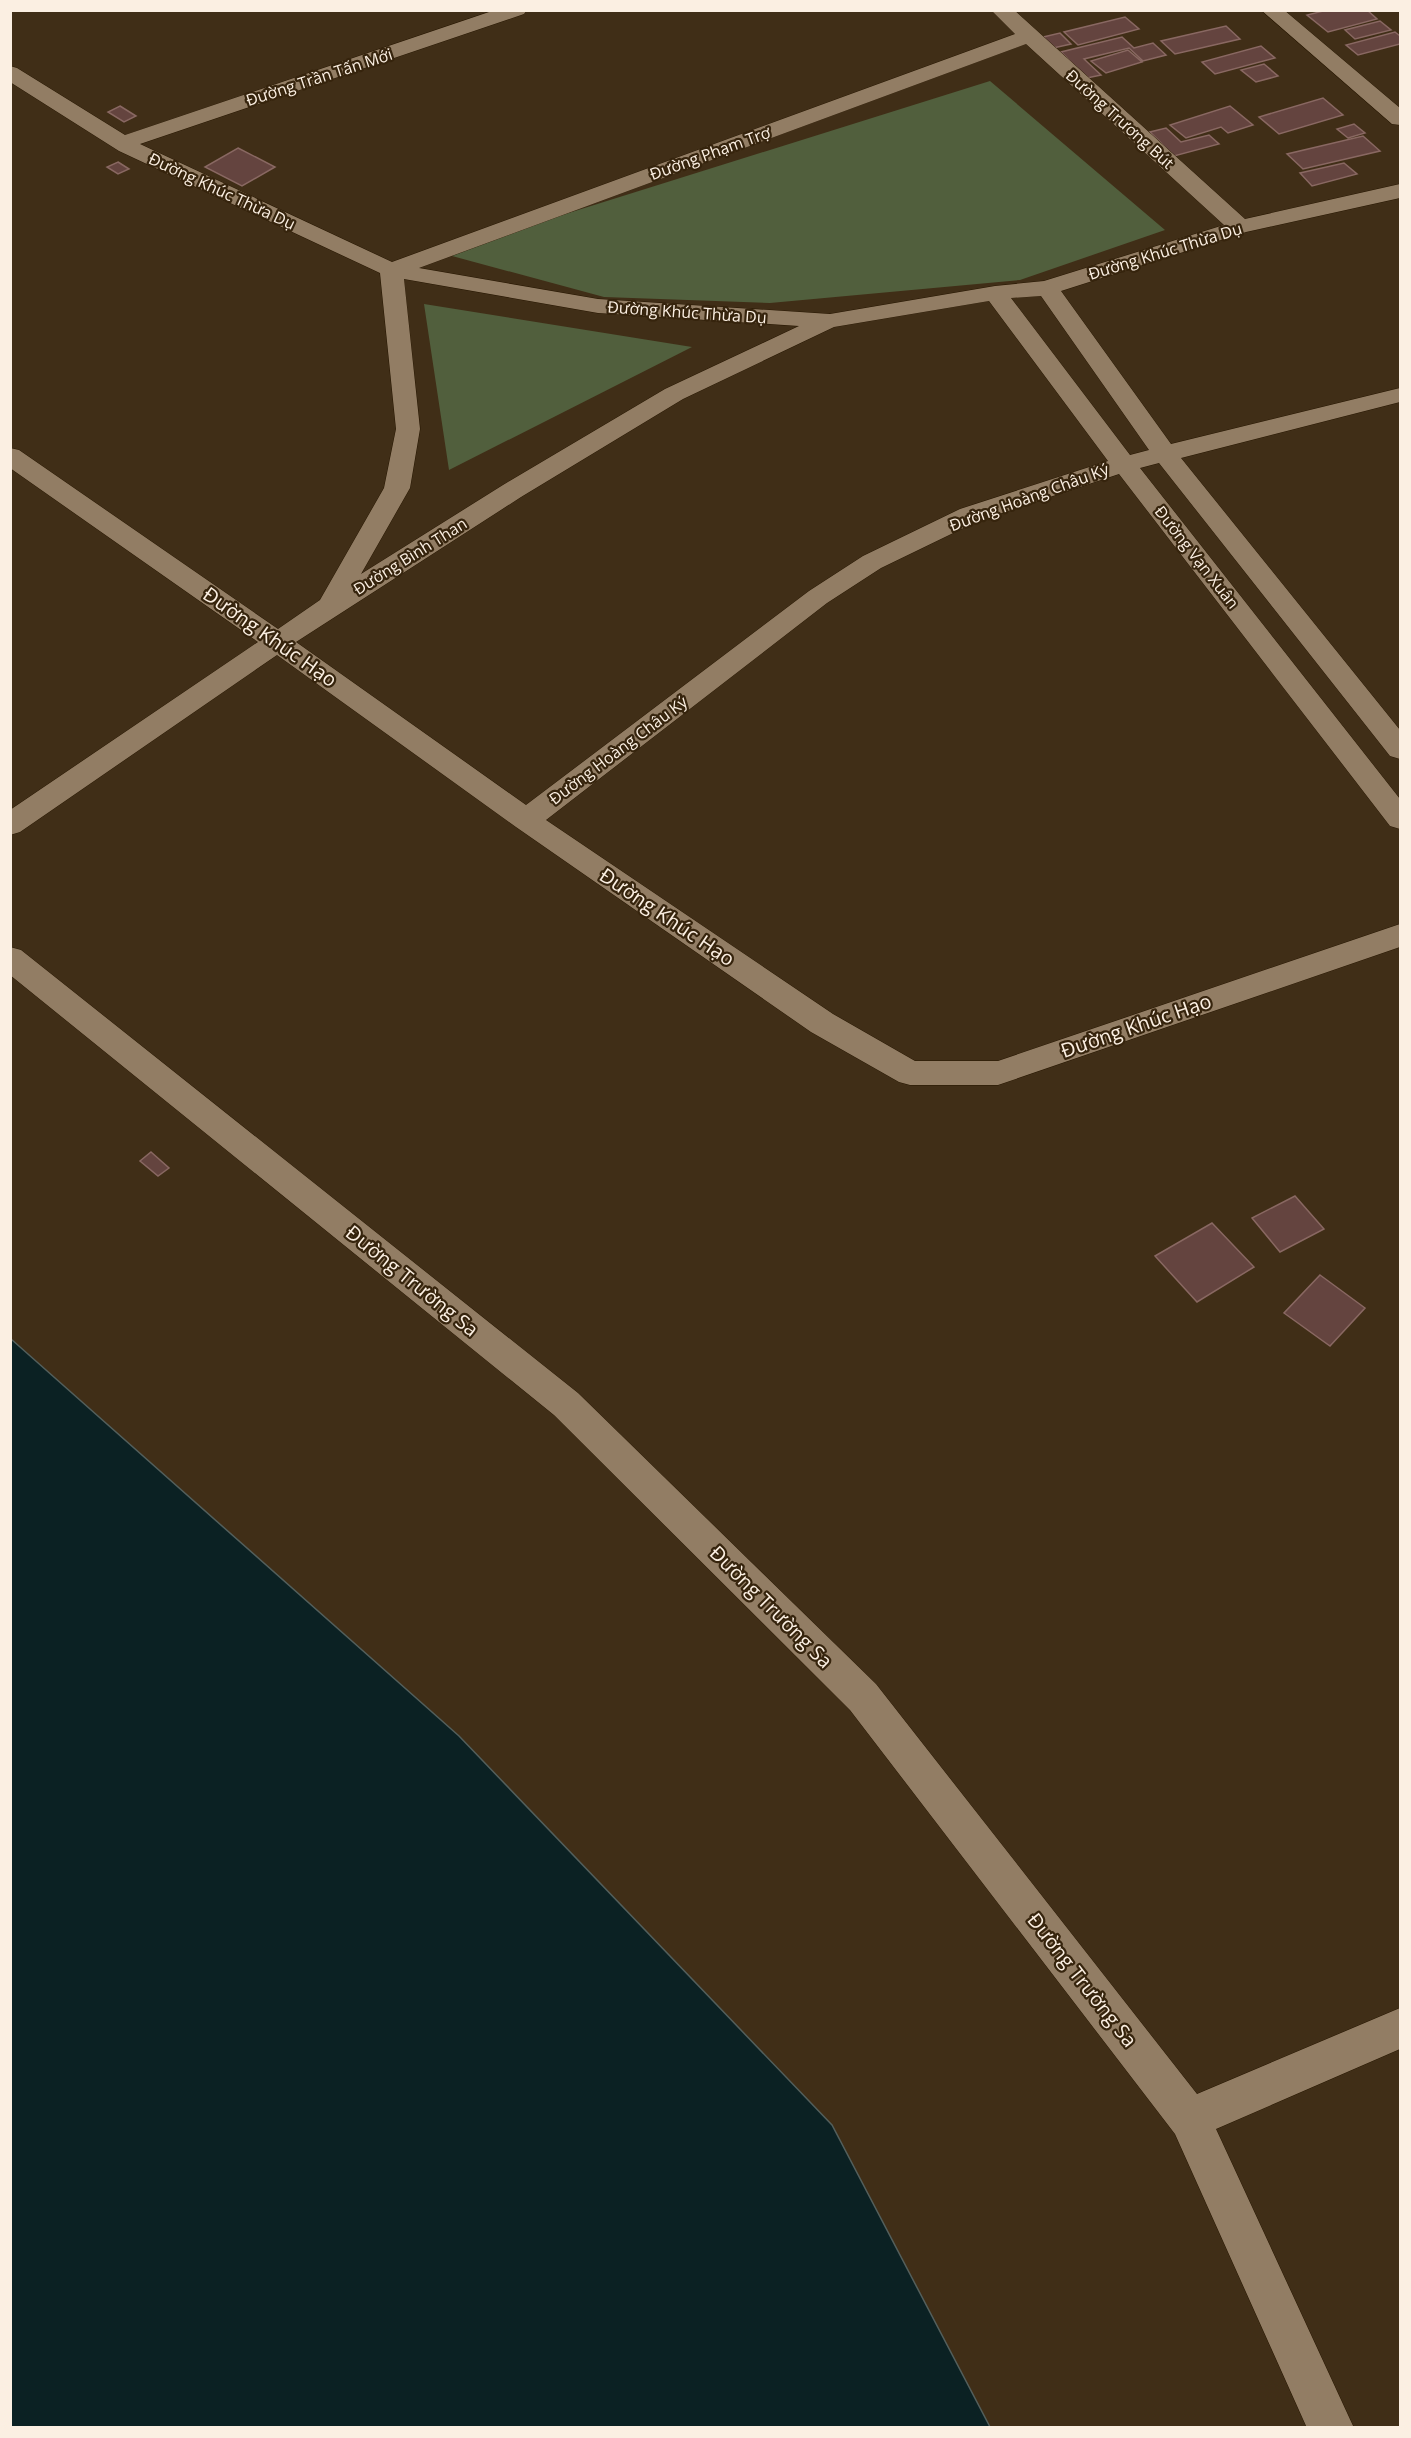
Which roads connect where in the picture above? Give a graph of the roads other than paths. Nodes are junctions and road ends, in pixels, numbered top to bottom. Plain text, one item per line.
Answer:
1 (517, 10) edge
2 (1001, 10) edge
3 (1271, 10) edge
4 (1029, 36) junction
5 (10, 72) edge
6 (1401, 119) edge
7 (122, 142) junction
8 (1401, 191) edge
9 (1240, 227) junction
10 (391, 270) junction
11 (1047, 288) junction
12 (995, 293) junction
13 (830, 321) junction
14 (1401, 395) edge
15 (1164, 453) junction
16 (10, 456) edge
17 (1124, 464) junction
18 (330, 606) junction
19 (279, 643) junction
20 (1401, 749) edge
21 (1401, 819) edge
22 (526, 820) junction
23 (10, 825) edge
24 (1401, 935) edge
25 (10, 958) edge
26 (1401, 2028) edge
27 (1190, 2119) junction
28 (1330, 2427) edge

1 - 7 street, Đường Trần Tấn Mới
2 - 4 street, Đường Trương Bút
3 - 6 street
4 - 9 street, Đường Trương Bút
4 - 10 street, Đường Phạm Trợ
5 - 7 street, Đường Khúc Thừa Dụ
7 - 10 street, Đường Khúc Thừa Dụ
8 - 9 street, Đường Khúc Thừa Dụ
9 - 11 street, Đường Khúc Thừa Dụ
10 - 13 street, Đường Khúc Thừa Dụ
10 - 18 street
11 - 12 street, Đường Khúc Thừa Dụ
11 - 15 street, Đường Vạn Xuân
12 - 13 street, Đường Khúc Thừa Dụ
12 - 17 street, Đường Vạn Xuân
13 - 18 street, Đường Bình Than
14 - 15 street, Đường Hoàng Châu Ký
15 - 17 street, Đường Hoàng Châu Ký
15 - 20 street, Đường Vạn Xuân
16 - 19 street, Đường Khúc Hạo
17 - 21 street, Đường Vạn Xuân
17 - 22 street, Đường Hoàng Châu Ký
18 - 19 street, Đường Bình Than
19 - 22 street, Đường Khúc Hạo
19 - 23 street, Đường Bình Than
22 - 24 street, Đường Khúc Hạo
25 - 27 street, Đường Trường Sa
26 - 27 street
27 - 28 street, Đường Trường Sa

